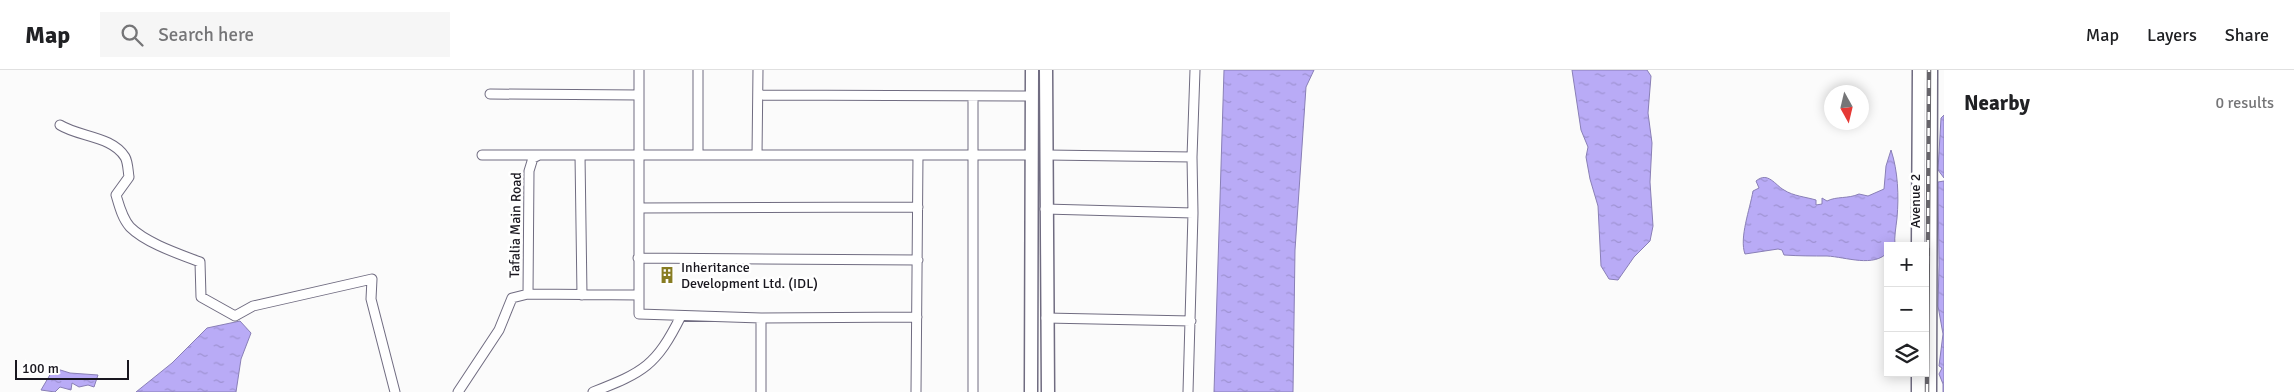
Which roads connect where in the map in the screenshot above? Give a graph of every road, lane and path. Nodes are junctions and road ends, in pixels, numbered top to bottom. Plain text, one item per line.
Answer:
1 (639, 70) edge
2 (698, 70) edge
3 (758, 70) edge
4 (1032, 70) edge
5 (1046, 70) edge
6 (1195, 70) edge
7 (1919, 70) edge
8 (1931, 70) edge
9 (490, 94) dead end
10 (639, 95) junction
11 (758, 95) junction
12 (1032, 96) junction
13 (973, 97) junction
14 (60, 125) dead end
15 (482, 155) dead end
16 (539, 155) junction
17 (580, 155) junction
18 (640, 155) junction
19 (698, 155) junction
20 (757, 155) junction
21 (918, 155) junction
22 (974, 155) junction
23 (1032, 155) junction
24 (1046, 155) junction
25 (1192, 157) junction
26 (918, 207) junction
27 (639, 208) junction
28 (1045, 209) junction
29 (1194, 213) junction
30 (1918, 242) edge
31 (638, 258) junction
32 (918, 260) junction
33 (528, 294) junction
34 (582, 295) junction
35 (638, 296) junction
36 (681, 316) junction
37 (917, 317) junction
38 (761, 318) junction
39 (1046, 318) junction
40 (1190, 321) junction
41 (1918, 377) edge
42 (395, 392) edge
43 (458, 392) edge
44 (592, 392) edge
45 (761, 392) edge
46 (916, 392) edge
47 (973, 392) edge
48 (1031, 392) edge
49 (1048, 392) edge
50 (1188, 392) edge
51 (1918, 392) edge
52 (1930, 392) edge

1 - 10 street
2 - 19 street
3 - 11 street
4 - 12 street
5 - 24 street
6 - 25 street
7 - 30 street, Avenue 2
8 - 52 street, Avenue 2
9 - 10 street
10 - 18 street
11 - 13 street
11 - 20 street
12 - 13 street
12 - 23 street
13 - 22 street
14 - 42 street
15 - 16 street
16 - 17 street
16 - 33 street, Tafalia Main Road
17 - 18 street
17 - 34 street
18 - 19 street
18 - 27 street
19 - 20 street
20 - 21 street
21 - 22 street
21 - 26 street
22 - 23 street
22 - 47 street
23 - 48 street
24 - 25 street
24 - 28 street
25 - 29 street
26 - 27 street
26 - 32 street
27 - 31 street
28 - 29 street
28 - 39 street
29 - 40 street
31 - 32 street
31 - 35 street
32 - 37 street
33 - 34 street
33 - 43 street, Tafalia Main Road
34 - 35 street
35 - 36 street
36 - 38 street
36 - 44 street
37 - 38 street
37 - 46 street
38 - 45 street
39 - 40 street
39 - 49 street
40 - 50 street
41 - 51 street

